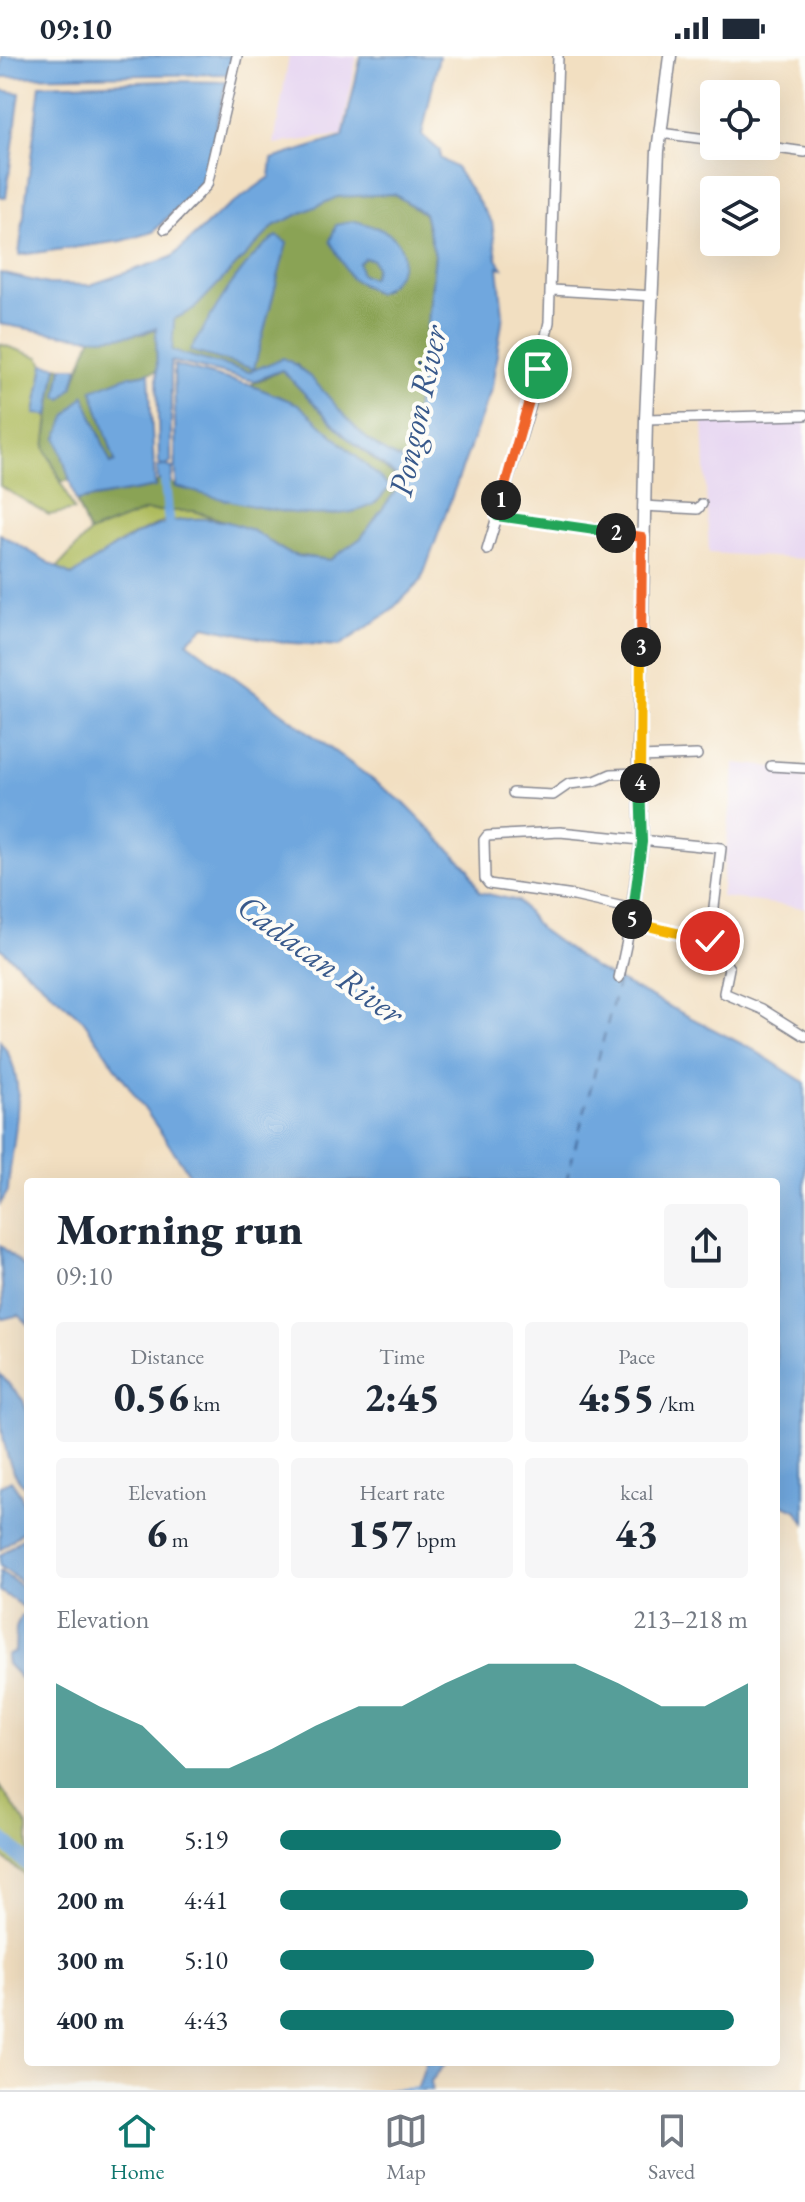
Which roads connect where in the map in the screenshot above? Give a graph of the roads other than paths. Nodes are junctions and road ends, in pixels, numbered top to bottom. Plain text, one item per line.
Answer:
1 (237, 56) edge
2 (558, 56) edge
3 (670, 56) edge
4 (660, 133) junction
5 (700, 138) edge
6 (780, 149) edge
7 (805, 152) edge
8 (165, 229) dead end
9 (552, 290) junction
10 (653, 296) junction
11 (805, 415) edge
12 (646, 419) junction
13 (702, 504) dead end
14 (643, 506) junction
15 (497, 516) junction
16 (642, 537) junction
17 (487, 550) dead end
18 (697, 755) dead end
19 (639, 757) junction
20 (771, 766) dead end
21 (805, 768) edge
22 (639, 773) junction
23 (513, 793) dead end
24 (642, 842) junction
25 (632, 916) junction
26 (710, 941) junction
27 (619, 978) dead end
28 (805, 1036) edge

1 - 8 street
2 - 9 street
3 - 4 street
4 - 5 street
4 - 10 street
6 - 7 street
9 - 10 street
9 - 15 street
10 - 12 street
11 - 12 street
12 - 14 street
13 - 14 street
14 - 16 street
15 - 16 street
15 - 17 street
16 - 19 street
18 - 19 street
19 - 22 street
20 - 21 street
22 - 23 street
22 - 24 street
24 - 25 street
24 - 25 street
24 - 26 street
25 - 26 street
25 - 27 street
26 - 28 street

